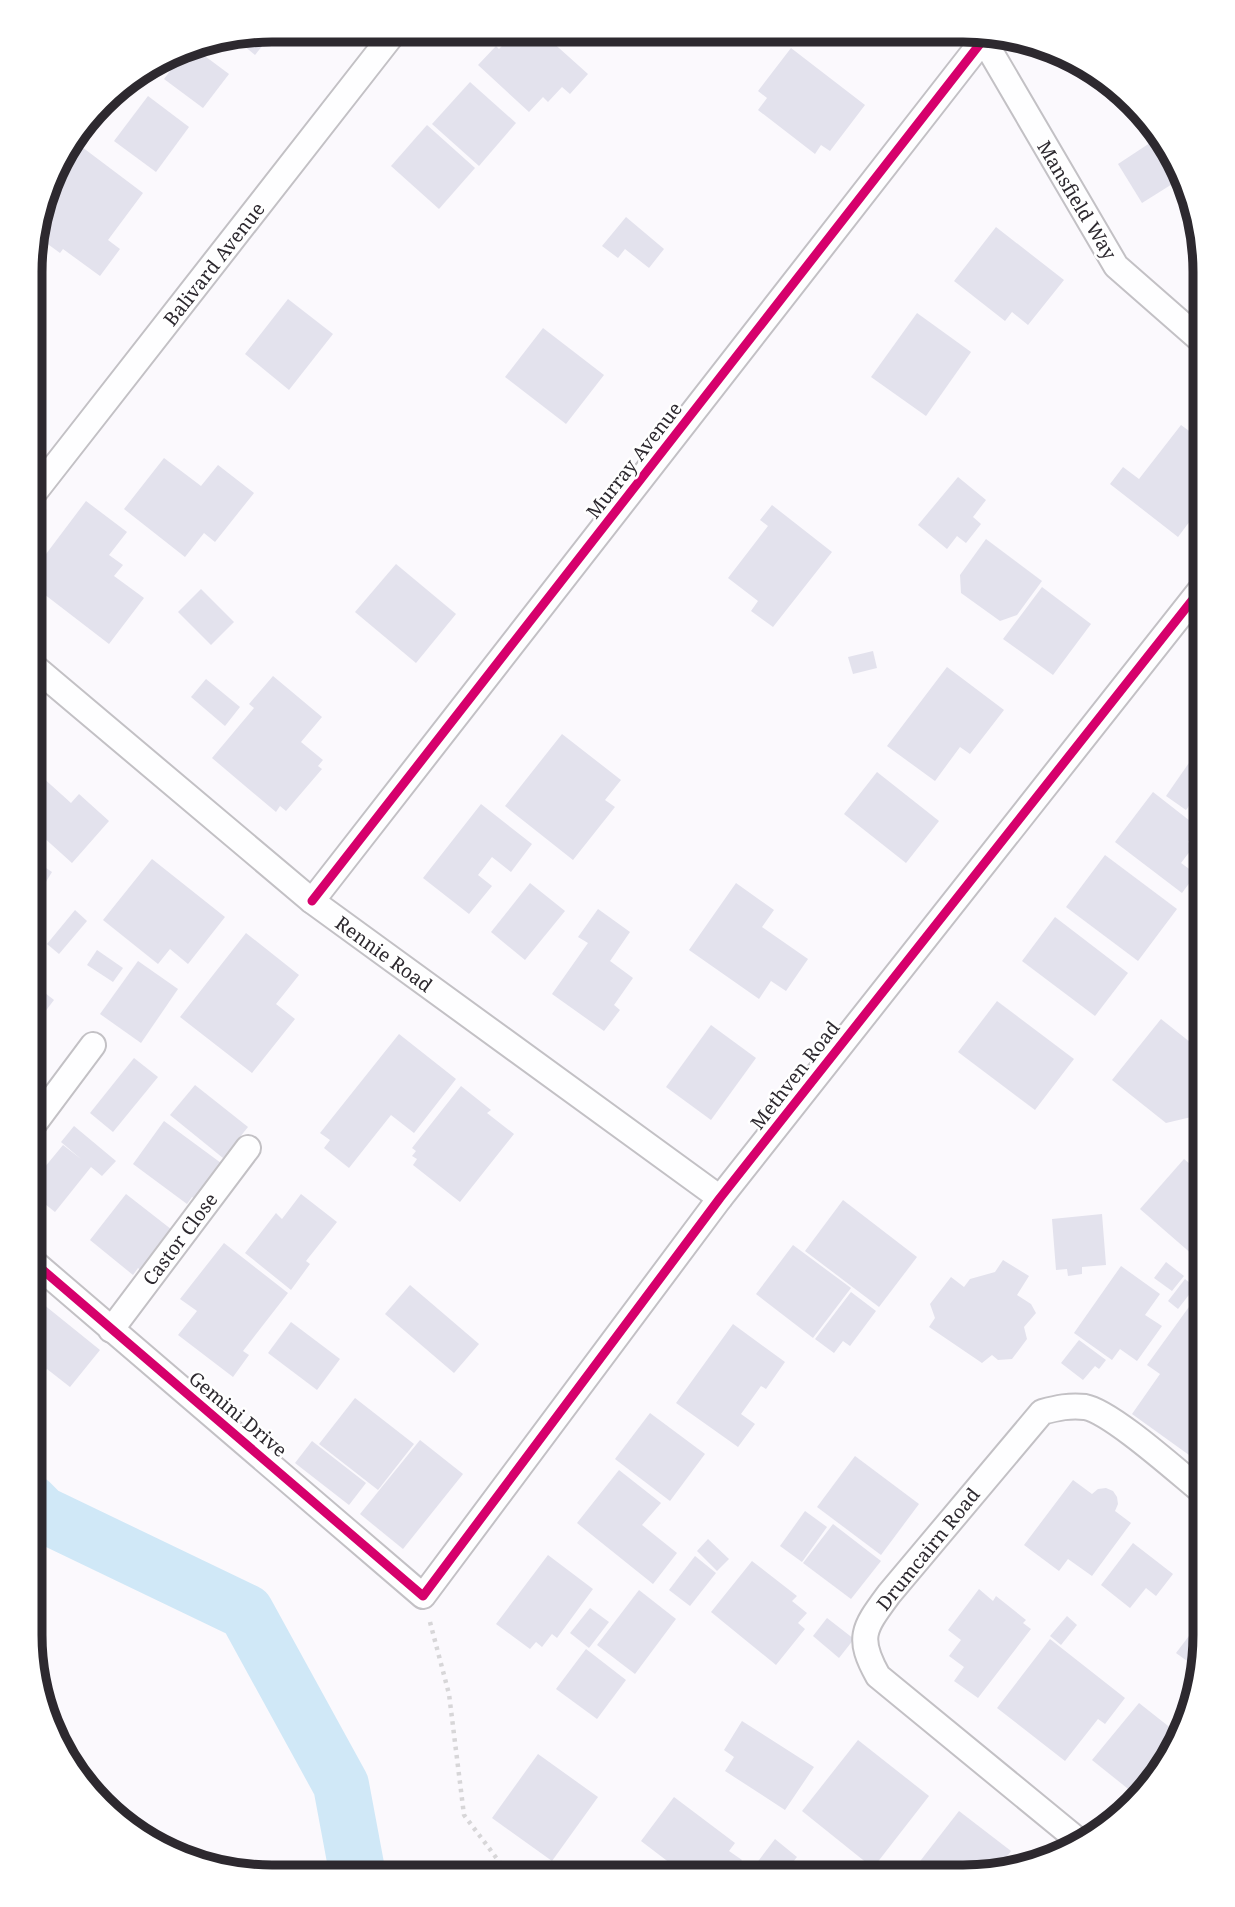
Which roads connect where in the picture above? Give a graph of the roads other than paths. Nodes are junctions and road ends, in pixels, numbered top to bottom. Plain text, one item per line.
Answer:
1 (387, 42) edge
2 (976, 43) edge
3 (985, 43) edge
4 (1193, 333) edge
5 (42, 484) edge
6 (1193, 599) edge
7 (42, 673) edge
8 (312, 901) junction
9 (93, 1045) dead end
10 (42, 1112) edge
11 (248, 1148) dead end
12 (720, 1198) junction
13 (42, 1270) edge
14 (111, 1330) junction
15 (1193, 1484) edge
16 (423, 1595) joint
17 (1074, 1836) edge

1 - 5 street, Balivard Avenue
2 - 8 street, Murray Avenue
3 - 4 street, Mansfield Way
6 - 12 street, Methven Road
7 - 8 street, Rennie Road
8 - 12 street, Rennie Road
9 - 10 street
11 - 14 street, Castor Close
12 - 16 street, Methven Road
13 - 14 street, Gemini Drive
14 - 16 street, Gemini Drive
15 - 17 street, Drumcairn Road

